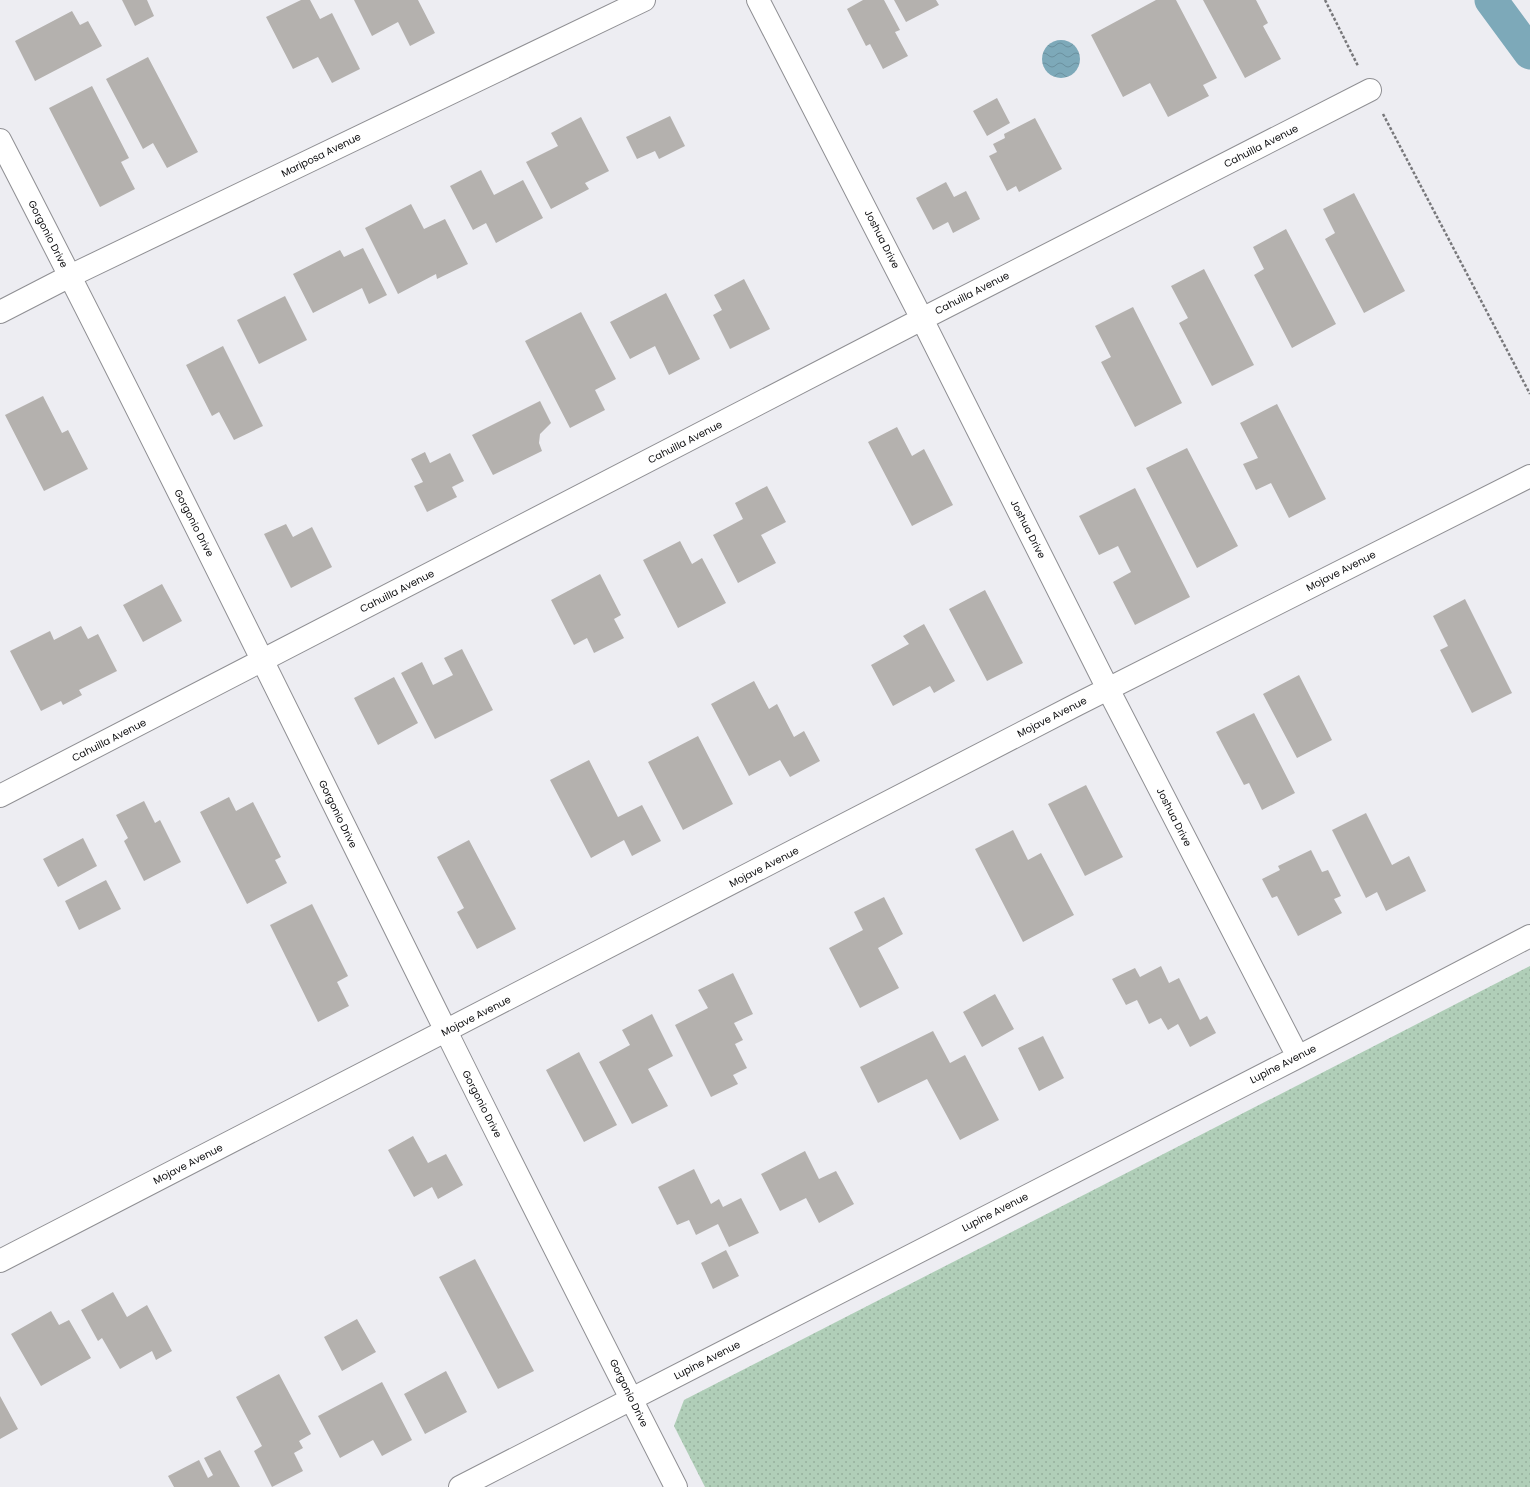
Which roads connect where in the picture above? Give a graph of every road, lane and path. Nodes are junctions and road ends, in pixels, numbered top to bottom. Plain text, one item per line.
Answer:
1 (644, 0) edge
2 (758, 0) edge
3 (1325, 0) edge
4 (1370, 90) junction
5 (0, 140) edge
6 (70, 276) junction
7 (0, 312) edge
8 (922, 318) junction
9 (1530, 394) edge
10 (1530, 476) edge
11 (263, 660) junction
12 (1108, 688) junction
13 (0, 796) edge
14 (1530, 936) edge
15 (446, 1031) junction
16 (1298, 1057) junction
17 (0, 1261) edge
18 (632, 1399) junction
19 (460, 1487) edge
20 (676, 1487) edge

1 - 6 street, Mariposa Avenue
2 - 8 street, Joshua Drive
3 - 4 path
4 - 8 street, Cahuilla Avenue
4 - 9 path
5 - 6 street, Gorgonio Drive
6 - 7 street, Mariposa Avenue
6 - 11 street, Gorgonio Drive
8 - 11 street, Cahuilla Avenue
8 - 12 street, Joshua Drive
10 - 12 street, Mojave Avenue
11 - 13 street, Cahuilla Avenue
11 - 15 street, Gorgonio Drive
12 - 15 street, Mojave Avenue
12 - 16 street, Joshua Drive
14 - 16 street, Lupine Avenue
15 - 17 street, Mojave Avenue
15 - 18 street, Gorgonio Drive
16 - 18 street, Lupine Avenue
18 - 19 street, Lupine Avenue
18 - 20 street, Gorgonio Drive

